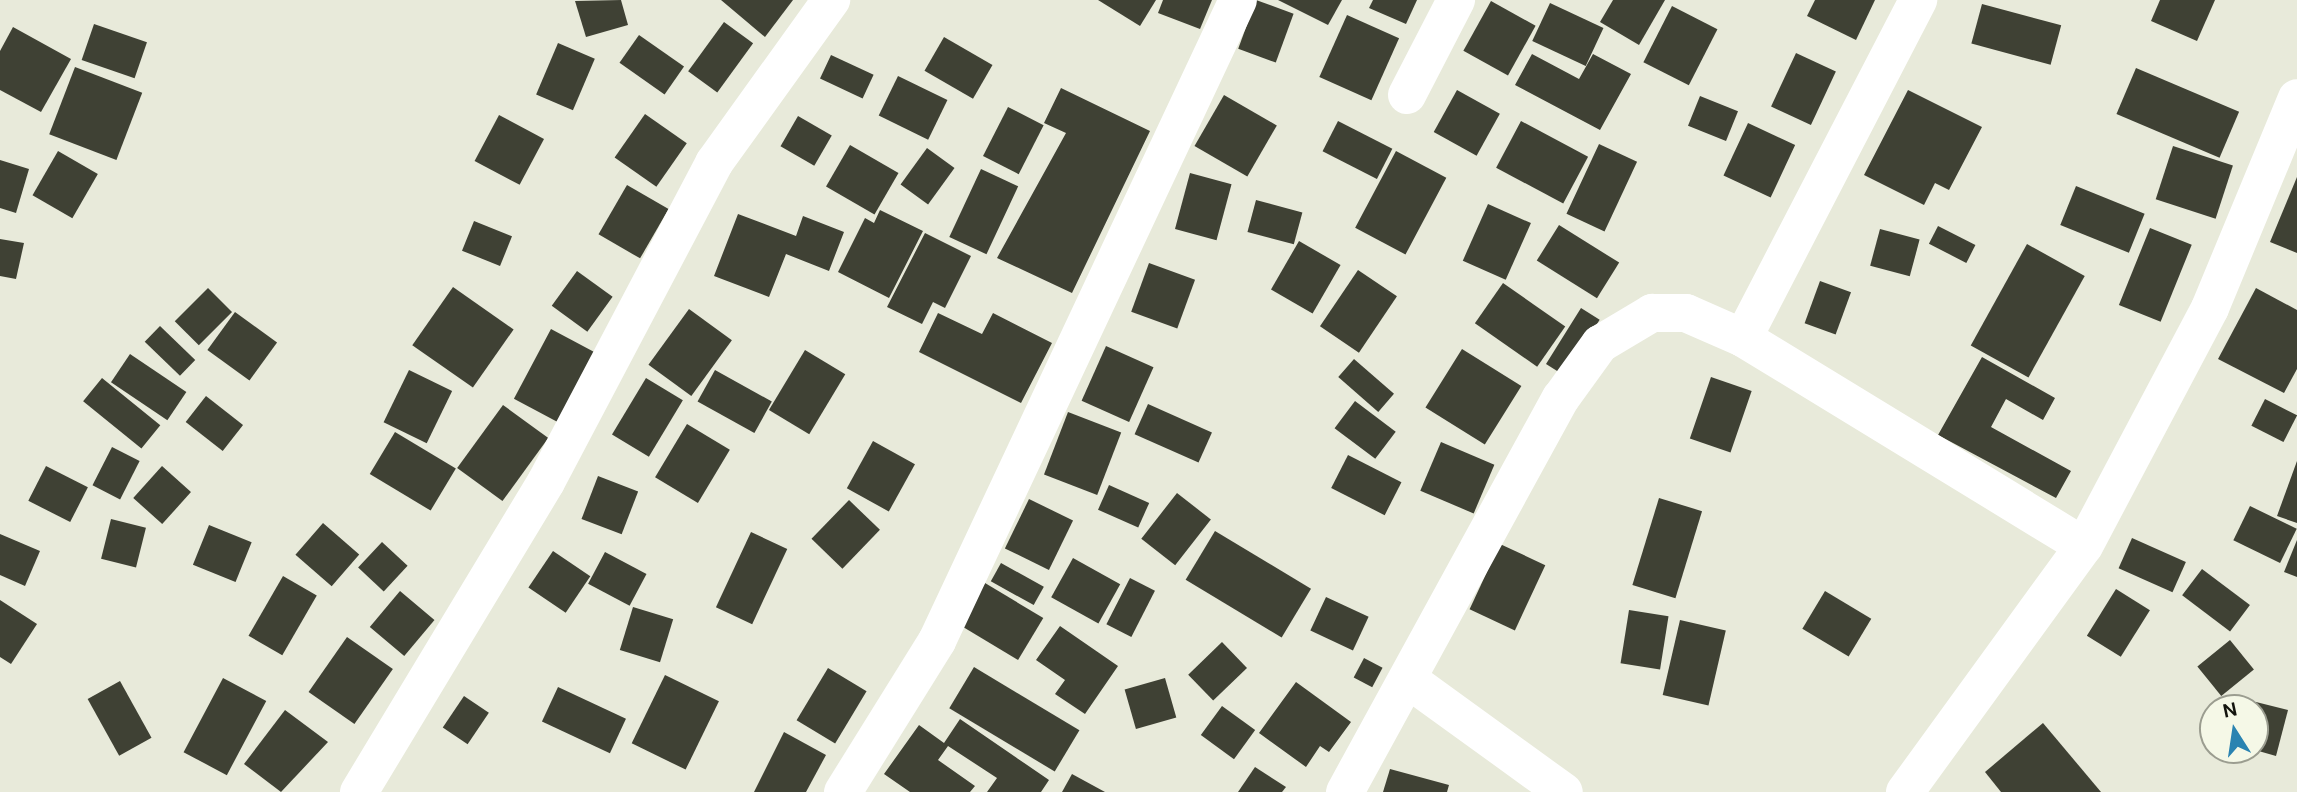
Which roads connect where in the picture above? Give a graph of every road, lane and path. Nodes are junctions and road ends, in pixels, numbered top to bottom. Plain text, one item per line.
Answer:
1 (831, 0) edge
2 (1238, 0) edge
3 (1456, 0) edge
4 (1918, 0) edge
5 (1407, 95) dead end
6 (2297, 98) edge
7 (1743, 338) junction
8 (2084, 546) junction
9 (1409, 680) junction
10 (359, 792) edge
11 (843, 792) edge
12 (1345, 792) edge
13 (1564, 792) edge
14 (1905, 792) edge

1 - 10 street
2 - 11 street
3 - 5 street
4 - 7 street
6 - 8 street
7 - 8 street
7 - 9 street
8 - 14 street
9 - 12 street
9 - 13 street

